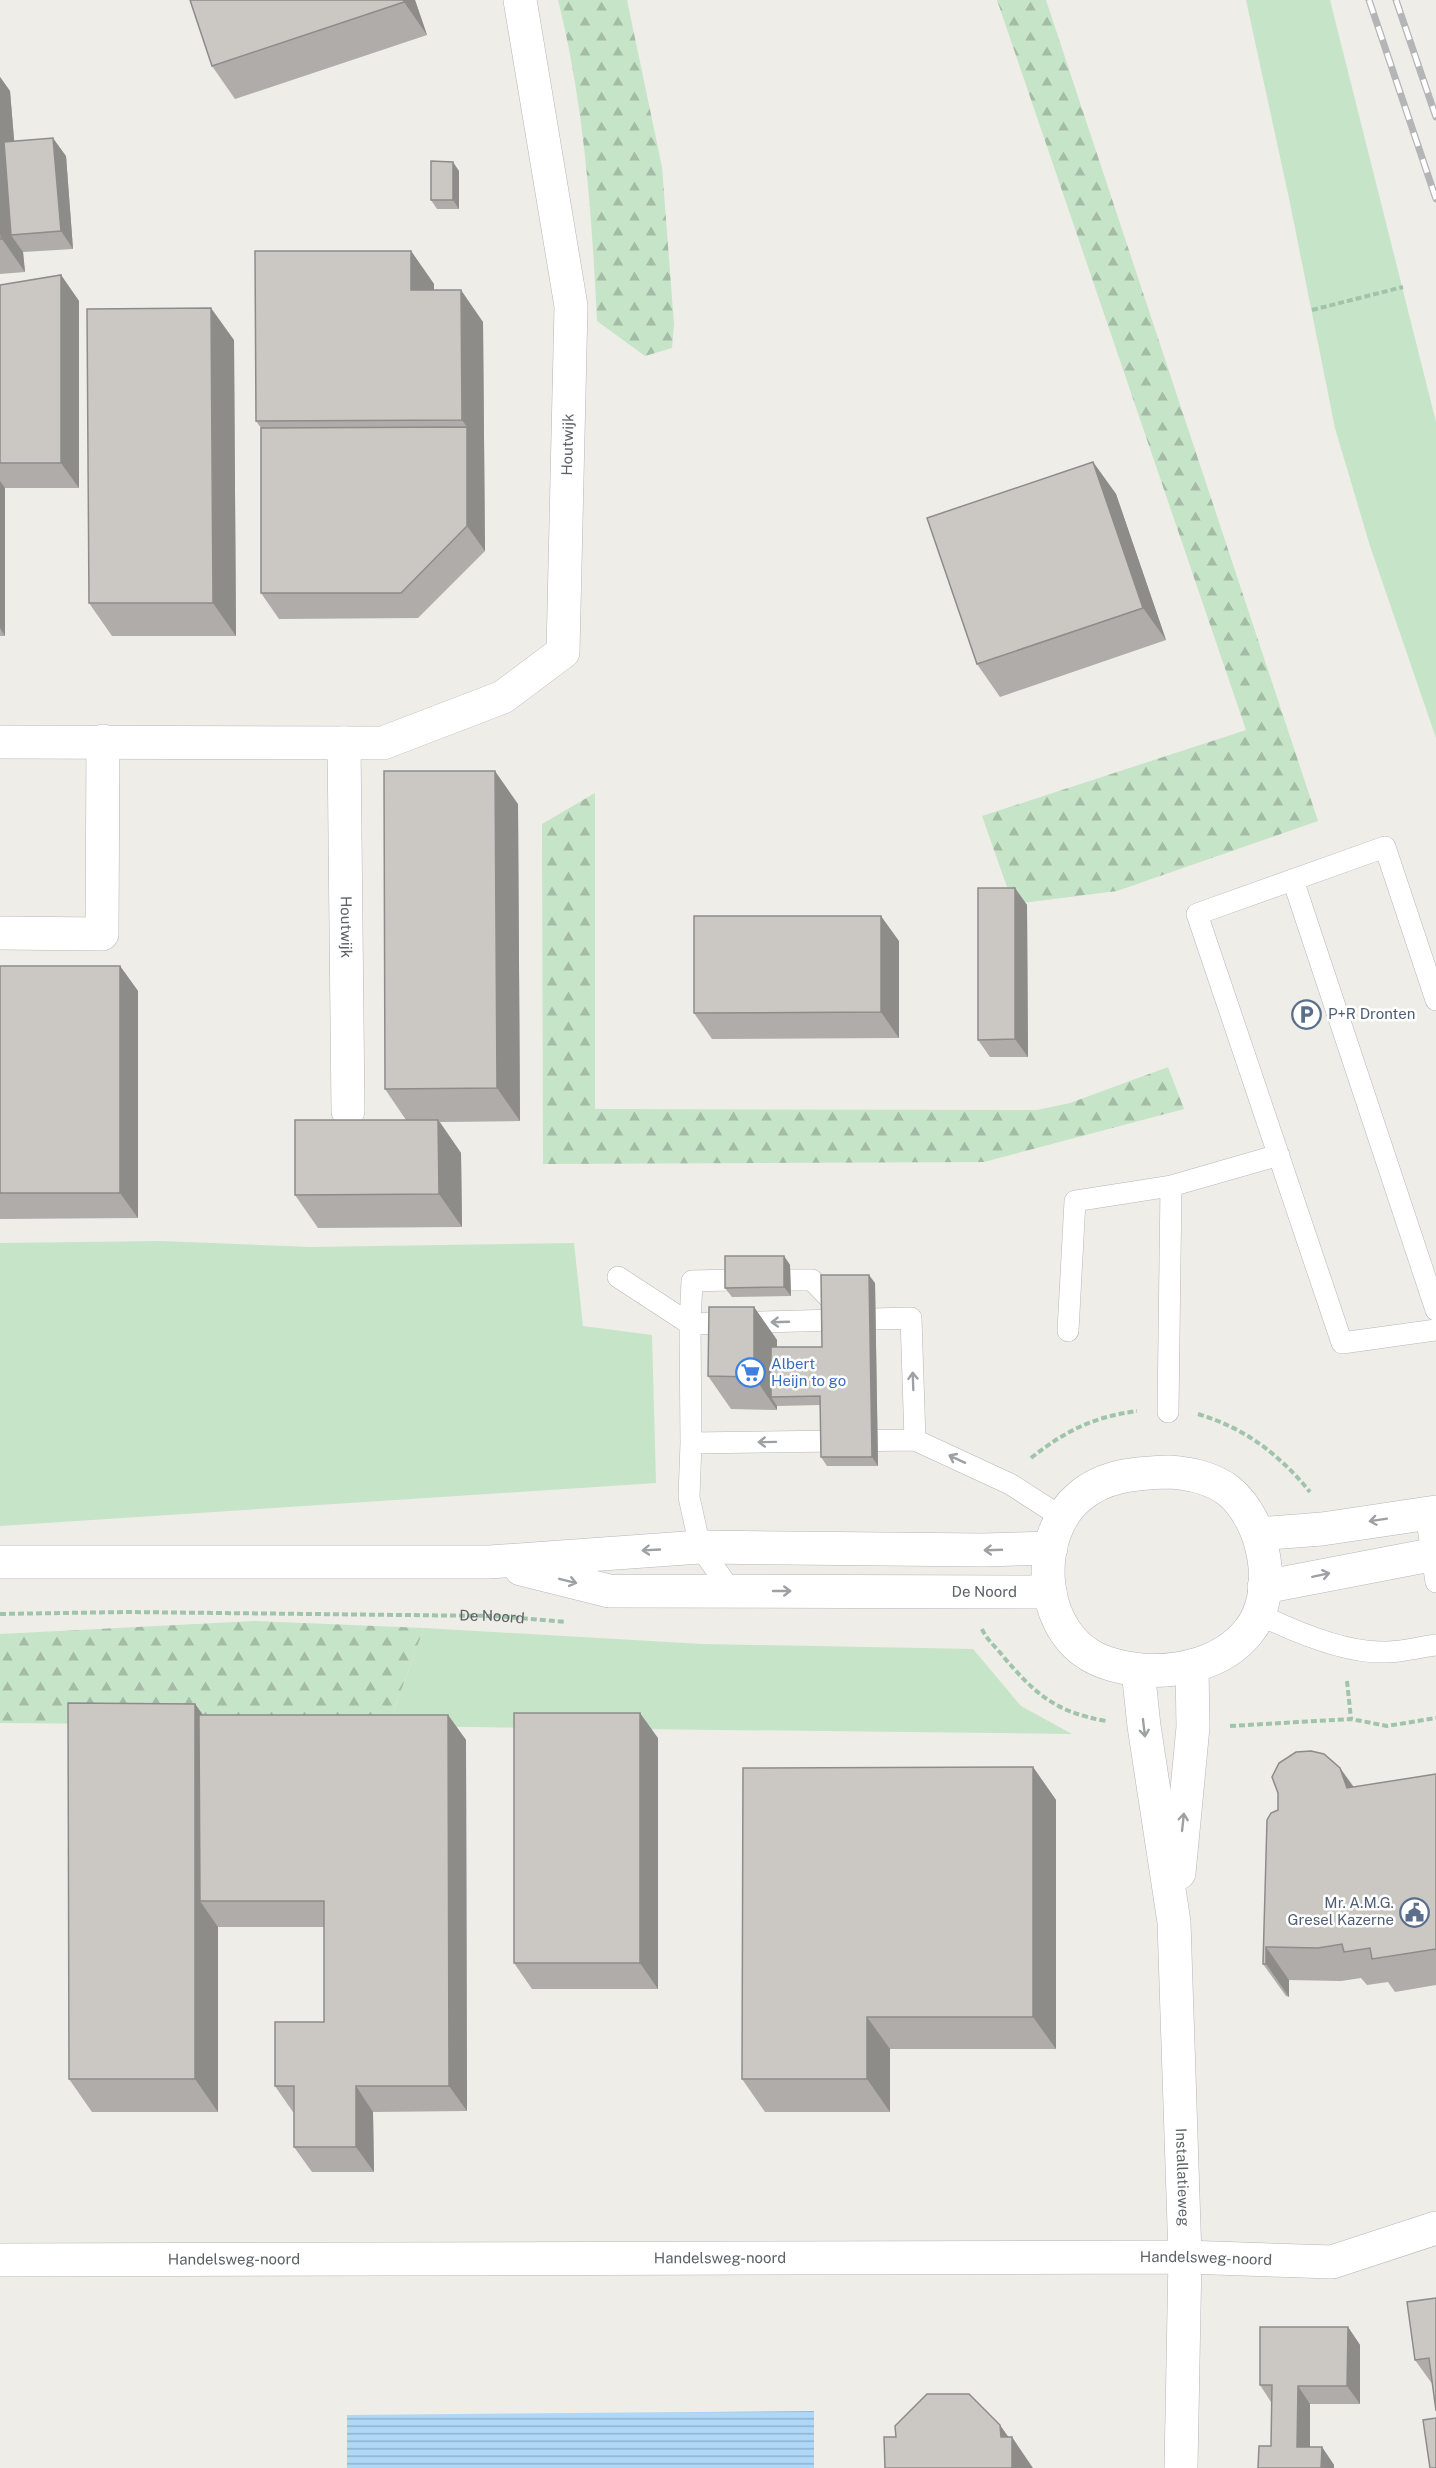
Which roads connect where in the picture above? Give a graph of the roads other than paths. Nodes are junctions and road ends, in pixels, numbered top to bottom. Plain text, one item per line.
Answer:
1 (519, 0) edge
2 (103, 741) junction
3 (0, 742) edge
4 (344, 743) junction
5 (1293, 880) junction
6 (0, 933) edge
7 (1436, 1000) edge
8 (348, 1111) dead end
9 (1279, 1155) junction
10 (1171, 1186) junction
11 (618, 1277) dead end
12 (731, 1280) edge
13 (790, 1280) dead end
14 (1436, 1310) edge
15 (851, 1320) junction
16 (690, 1324) junction
17 (1436, 1330) edge
18 (1068, 1331) dead end
19 (1168, 1412) dead end
20 (915, 1440) junction
21 (692, 1443) junction
22 (1431, 1512) edge
23 (1057, 1533) junction
24 (1258, 1534) junction
25 (700, 1547) junction
26 (0, 1562) edge
27 (490, 1562) junction
28 (1434, 1563) edge
29 (731, 1591) junction
30 (1050, 1592) junction
31 (1261, 1601) junction
32 (1436, 1645) edge
33 (1192, 1666) junction
34 (1138, 1670) junction
35 (1174, 1922) junction
36 (1436, 2228) edge
37 (1185, 2258) junction
38 (0, 2260) edge
39 (1181, 2468) edge

1 - 4 street, Houtwijk
2 - 3 street, Houtwijk
2 - 4 street, Houtwijk
2 - 6 street
4 - 8 street, Houtwijk
5 - 7 lane
5 - 9 lane
5 - 14 lane
9 - 10 lane
9 - 17 lane
10 - 18 lane
10 - 19 lane
11 - 16 lane
12 - 16 lane
13 - 15 lane
15 -> 16 lane
20 -> 15 lane
16 - 21 lane
20 -> 21 lane
23 -> 20 lane
21 - 25 lane
22 -> 24 street
22 - 28 lane
23 - 24 street
23 -> 25 street, De Noord
23 - 30 street
24 - 31 street
25 -> 27 street, De Noord
25 - 29 lane
26 - 27 street, De Noord
27 -> 29 street, De Noord
31 -> 28 street
29 -> 30 street, De Noord
30 - 34 street
31 - 32 lane
31 - 33 street
33 - 34 street
35 -> 33 street, Installatieweg
34 -> 35 street, Installatieweg
35 - 37 street, Installatieweg
36 - 37 street, Handelsweg-noord
37 - 38 street, Handelsweg-noord
37 - 39 street, Installatieweg

